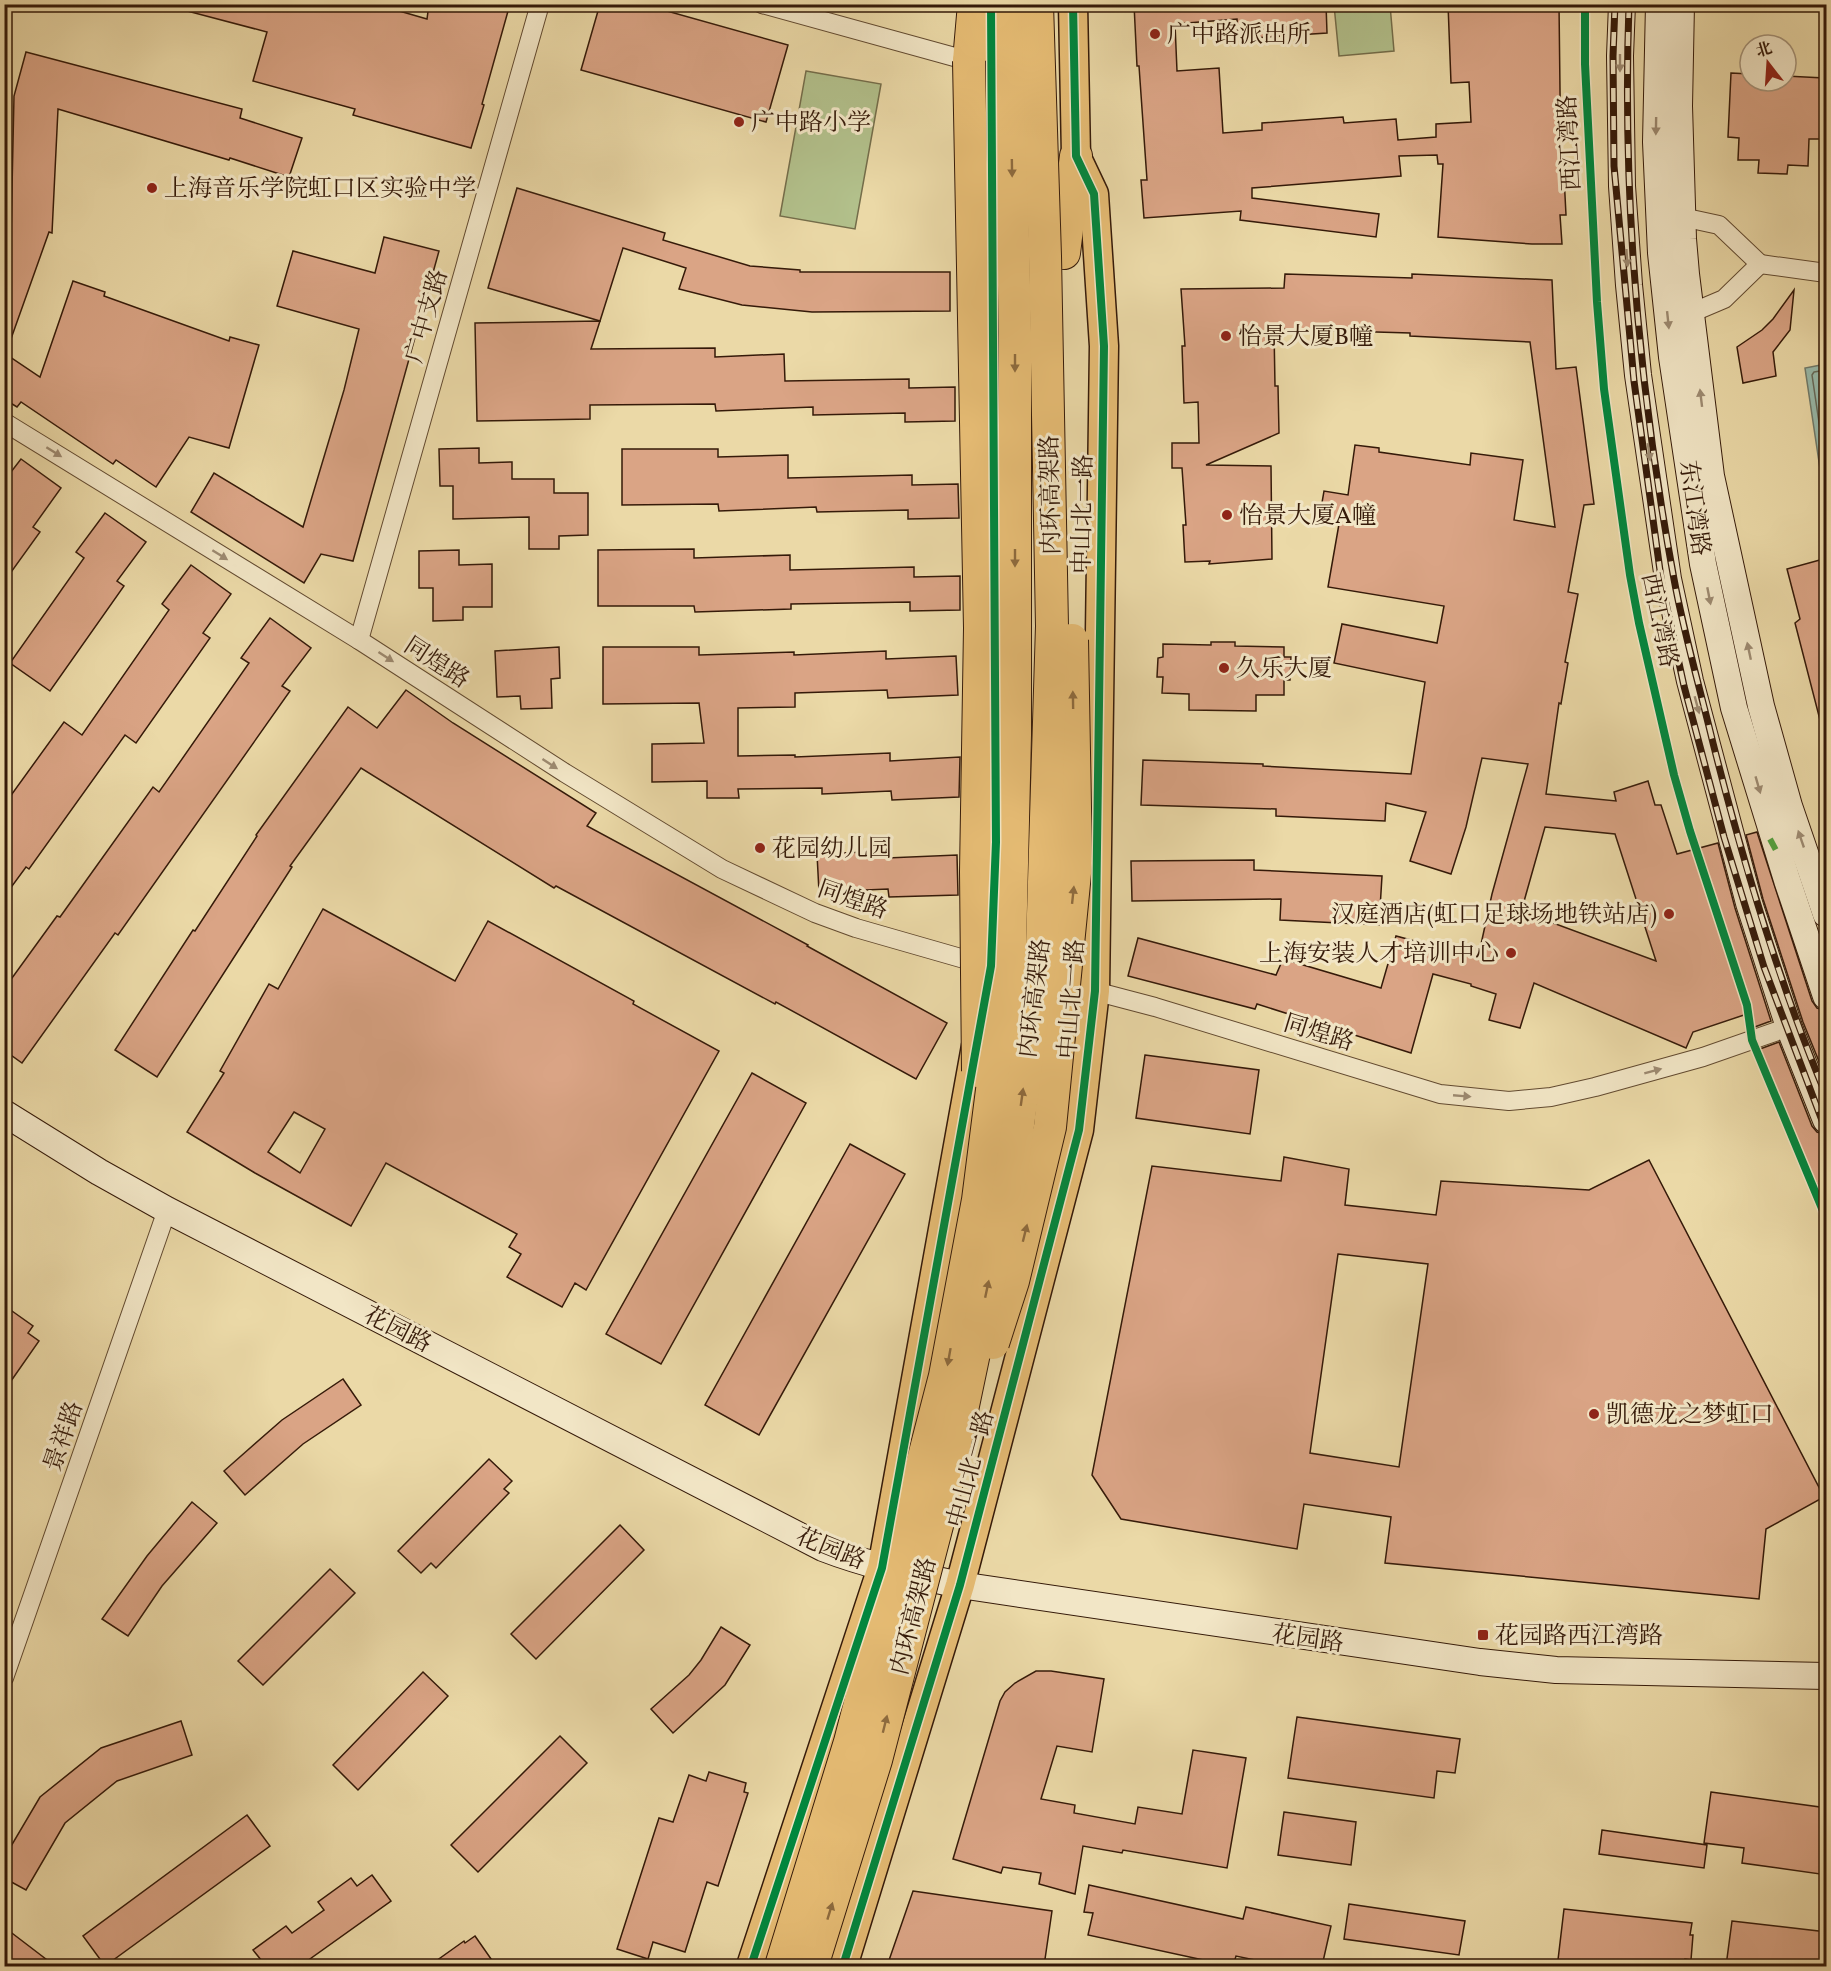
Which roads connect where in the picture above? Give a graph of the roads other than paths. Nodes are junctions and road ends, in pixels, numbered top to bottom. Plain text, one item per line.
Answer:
1 (540, 4) edge
2 (762, 4) edge
3 (974, 4) edge
4 (991, 4) edge
5 (1008, 4) edge
6 (1037, 4) edge
7 (1073, 4) edge
8 (1622, 4) edge
9 (1659, 4) edge
10 (1681, 4) edge
11 (969, 61) junction
12 (1077, 156) junction
13 (1682, 217) junction
14 (1760, 264) junction
15 (1827, 273) edge
16 (1691, 313) junction
17 (4, 422) edge
18 (359, 640) junction
19 (1827, 914) edge
20 (990, 966) junction
21 (1095, 991) junction
22 (1827, 996) edge
23 (1789, 1027) junction
24 (4, 1113) edge
25 (1827, 1120) edge
26 (978, 1200) junction
27 (167, 1210) junction
28 (941, 1510) junction
29 (882, 1568) junction
30 (960, 1585) junction
31 (1827, 1676) edge
32 (4, 1678) edge
33 (752, 1966) edge
34 (782, 1966) edge
35 (812, 1966) edge
36 (843, 1966) edge

1 - 18 street, 广中支路
2 - 11 street
3 - 11 highway
4 - 20 main road
5 -> 26 highway, 内环高架路, bridge
28 -> 6 highway, 内环高架路, bridge
7 - 12 main road, 中山北一路
8 -> 23 main road, 西江湾路
9 -> 22 main road, 东江湾路
10 - 13 main road, 东江湾路
11 - 26 highway, bridge
12 - 21 main road, 中山北一路
28 -> 12 highway, bridge
13 - 14 street
13 - 16 main road, 东江湾路
14 - 15 street
14 - 16 street
19 -> 16 main road, 东江湾路
17 -> 18 street, 同煌路
18 -> 20 street, 同煌路
20 - 21 street, 同煌路
20 - 29 main road
21 -> 23 street, 同煌路
21 - 30 main road, 中山北一路
23 - 25 main road, 西江湾路
24 - 27 main road, 花园路
26 -> 34 highway, 内环高架路, bridge
27 - 29 main road, 花园路
27 - 32 street, 景祥路
35 -> 28 highway, 内环高架路, bridge
29 - 30 main road, 花园路
29 - 33 main road
30 - 31 main road, 花园路
30 - 36 main road, 中山北一路

